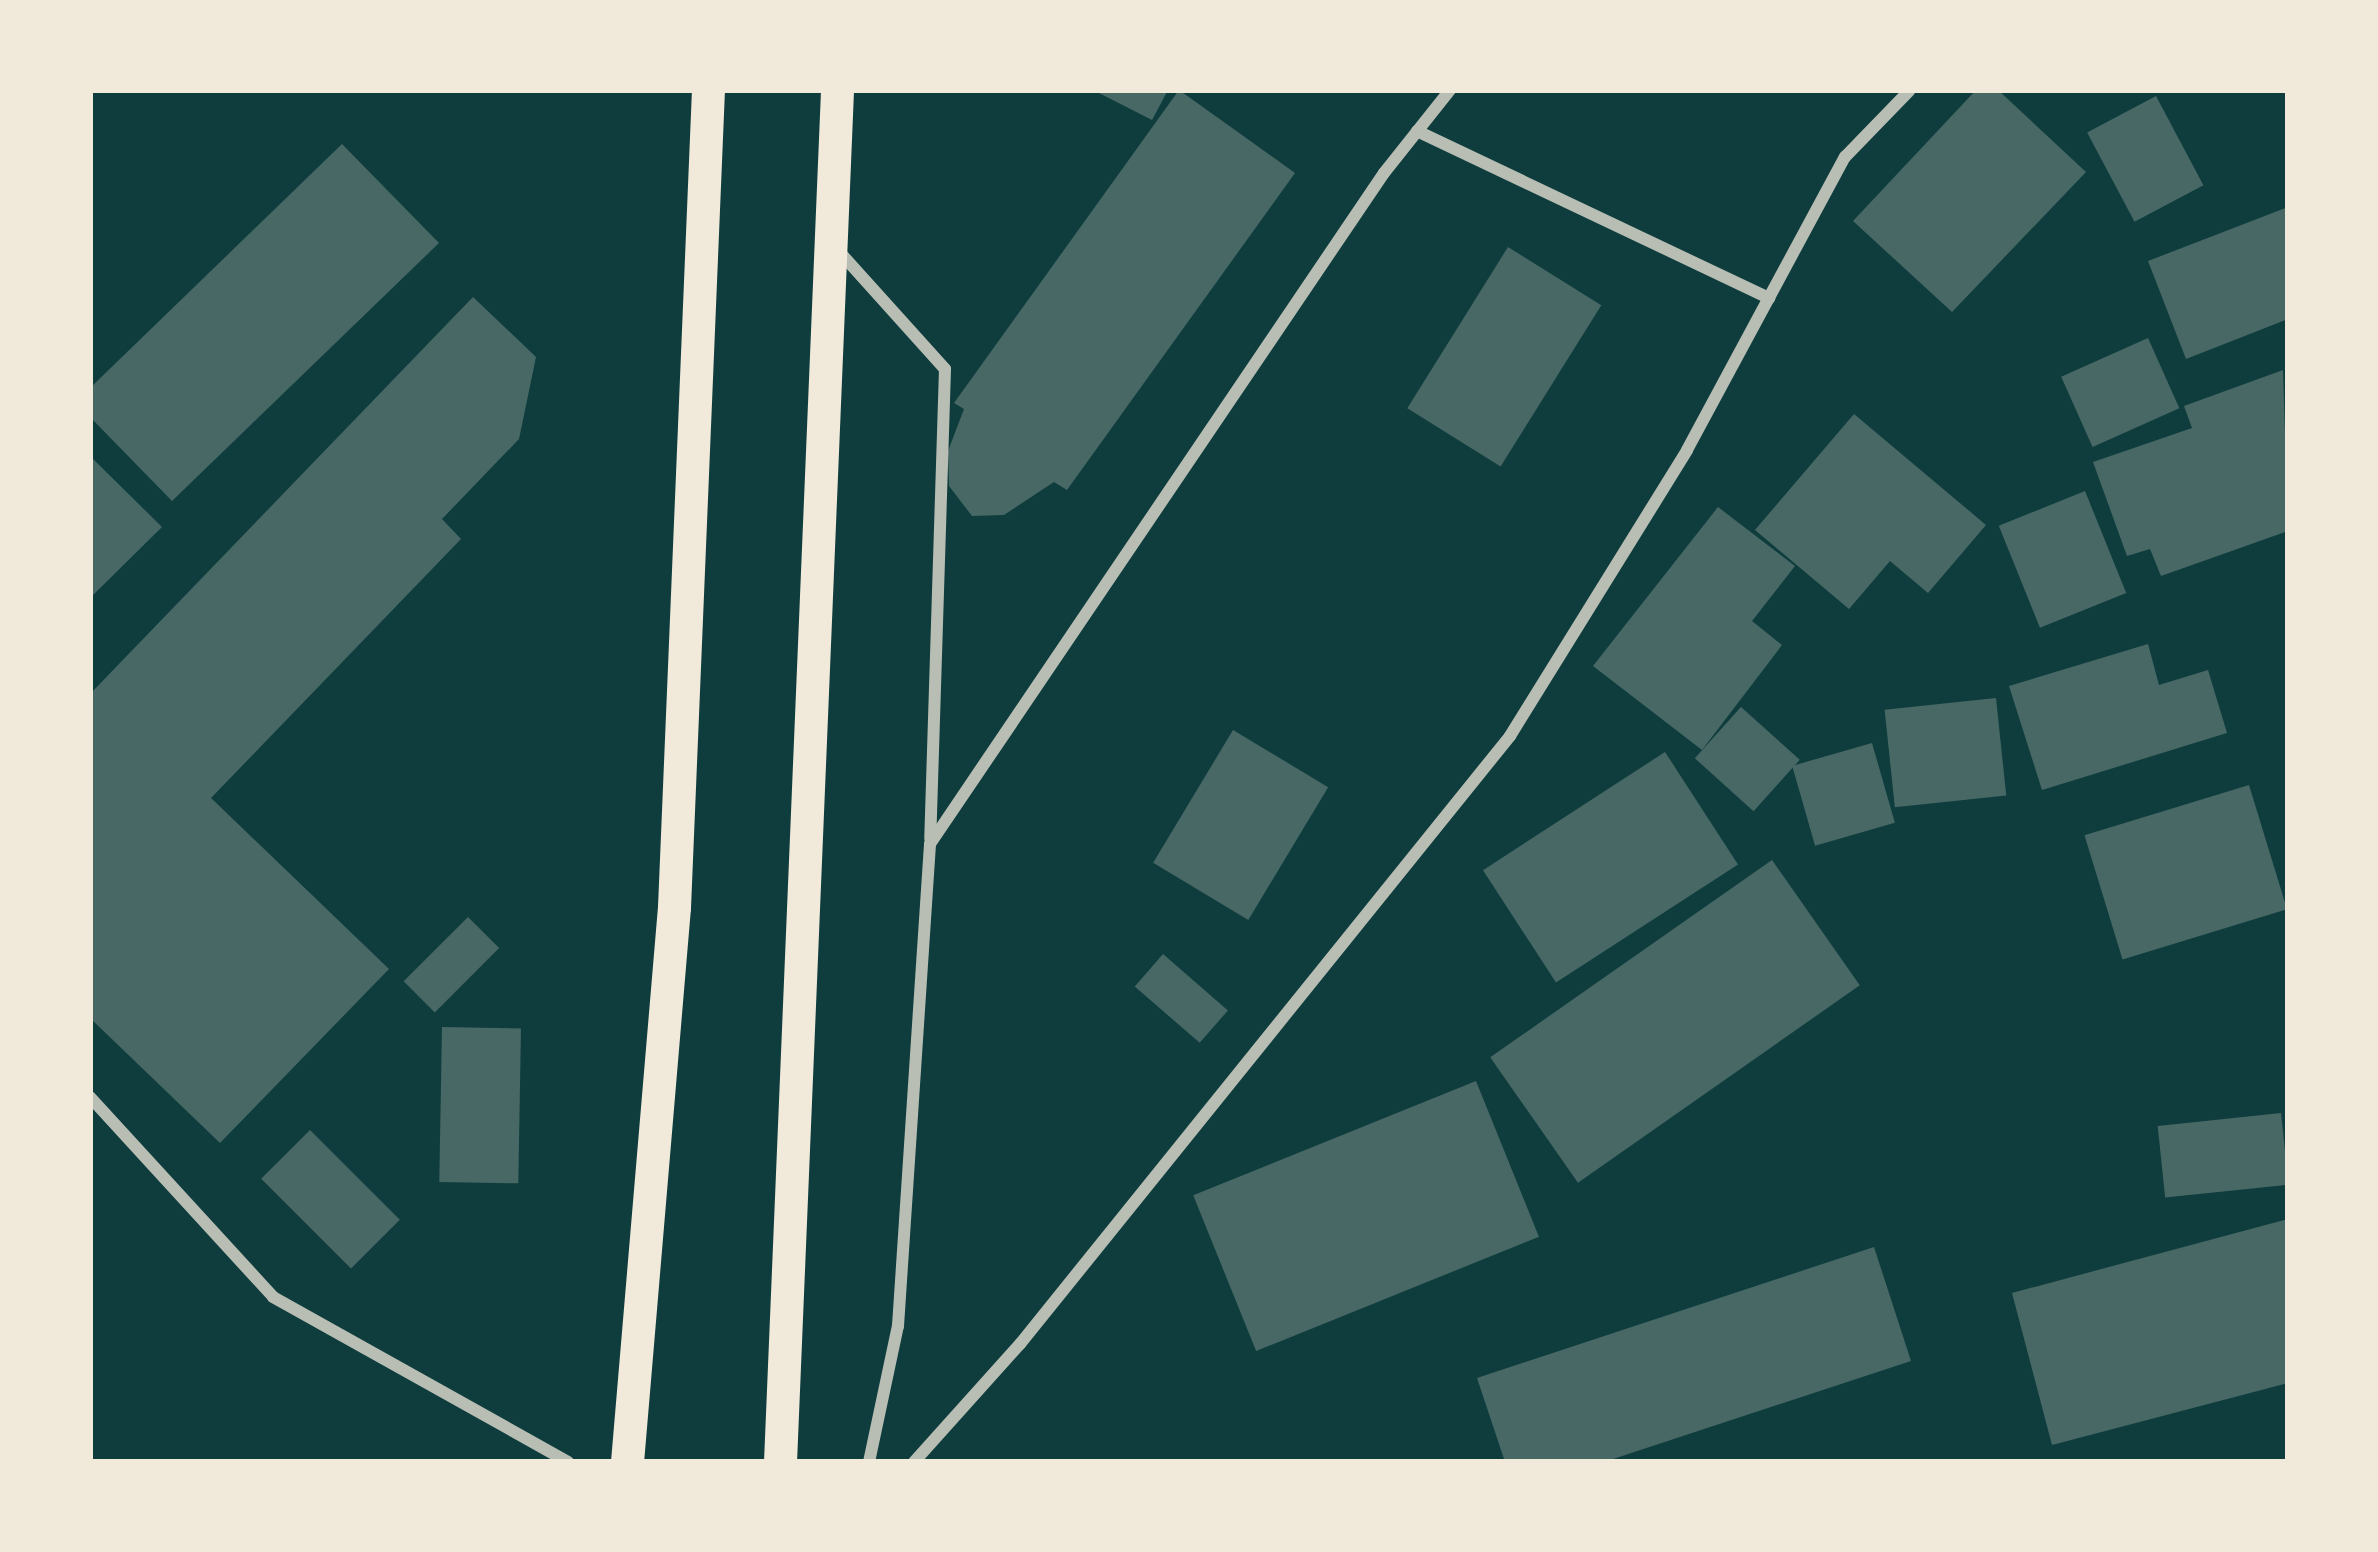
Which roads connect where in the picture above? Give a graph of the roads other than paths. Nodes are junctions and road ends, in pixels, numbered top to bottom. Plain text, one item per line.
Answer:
1 (708, 90) edge
2 (837, 90) edge
3 (1450, 90) edge
4 (1910, 90) edge
5 (1418, 131) junction
6 (831, 242) junction
7 (1769, 298) junction
8 (930, 844) junction
9 (90, 1097) edge
10 (568, 1462) edge
11 (627, 1462) edge
12 (780, 1462) edge
13 (869, 1462) edge
14 (914, 1462) edge

1 - 11 highway
2 - 6 highway
3 - 5 street
4 - 7 street
5 - 7 street
5 - 8 street
6 - 8 street
6 - 12 highway
7 - 14 street
8 - 13 street
9 - 10 street

